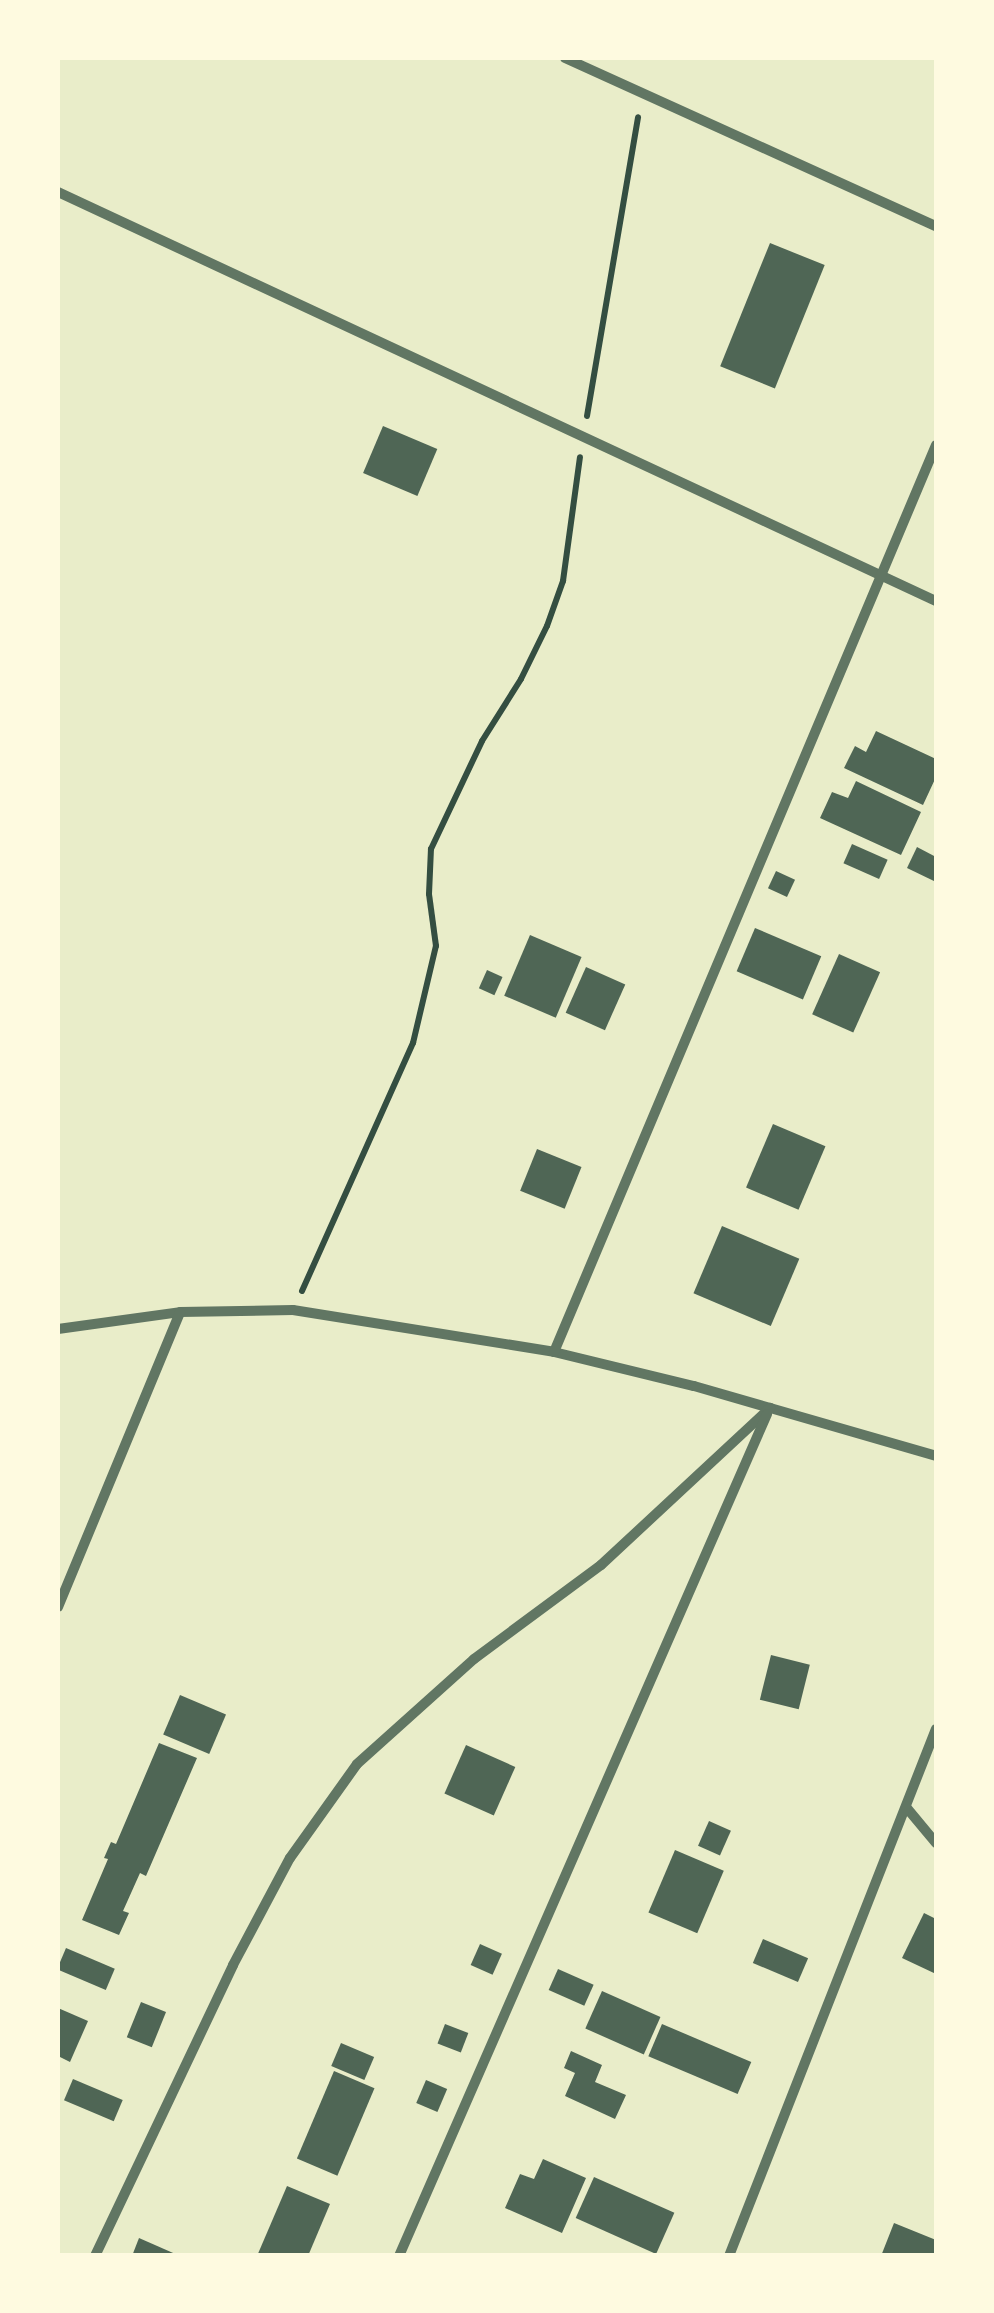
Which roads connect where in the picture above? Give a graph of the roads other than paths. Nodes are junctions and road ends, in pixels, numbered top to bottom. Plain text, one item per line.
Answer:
1 (566, 58) edge
2 (58, 192) edge
3 (936, 226) edge
4 (936, 445) edge
5 (881, 576) junction
6 (936, 602) edge
7 (180, 1312) junction
8 (58, 1329) edge
9 (554, 1352) junction
10 (770, 1408) junction
11 (936, 1456) edge
12 (58, 1607) edge
13 (936, 1729) edge
14 (906, 1807) junction
15 (936, 1843) edge
16 (95, 2256) edge
17 (399, 2256) edge
18 (730, 2256) edge

1 - 3 street
2 - 5 street
4 - 5 street
5 - 6 street
5 - 9 street
7 - 8 street
7 - 9 street
7 - 12 street
9 - 10 street
10 - 11 street
10 - 16 street
10 - 17 street
13 - 14 street
14 - 15 street
14 - 18 street

